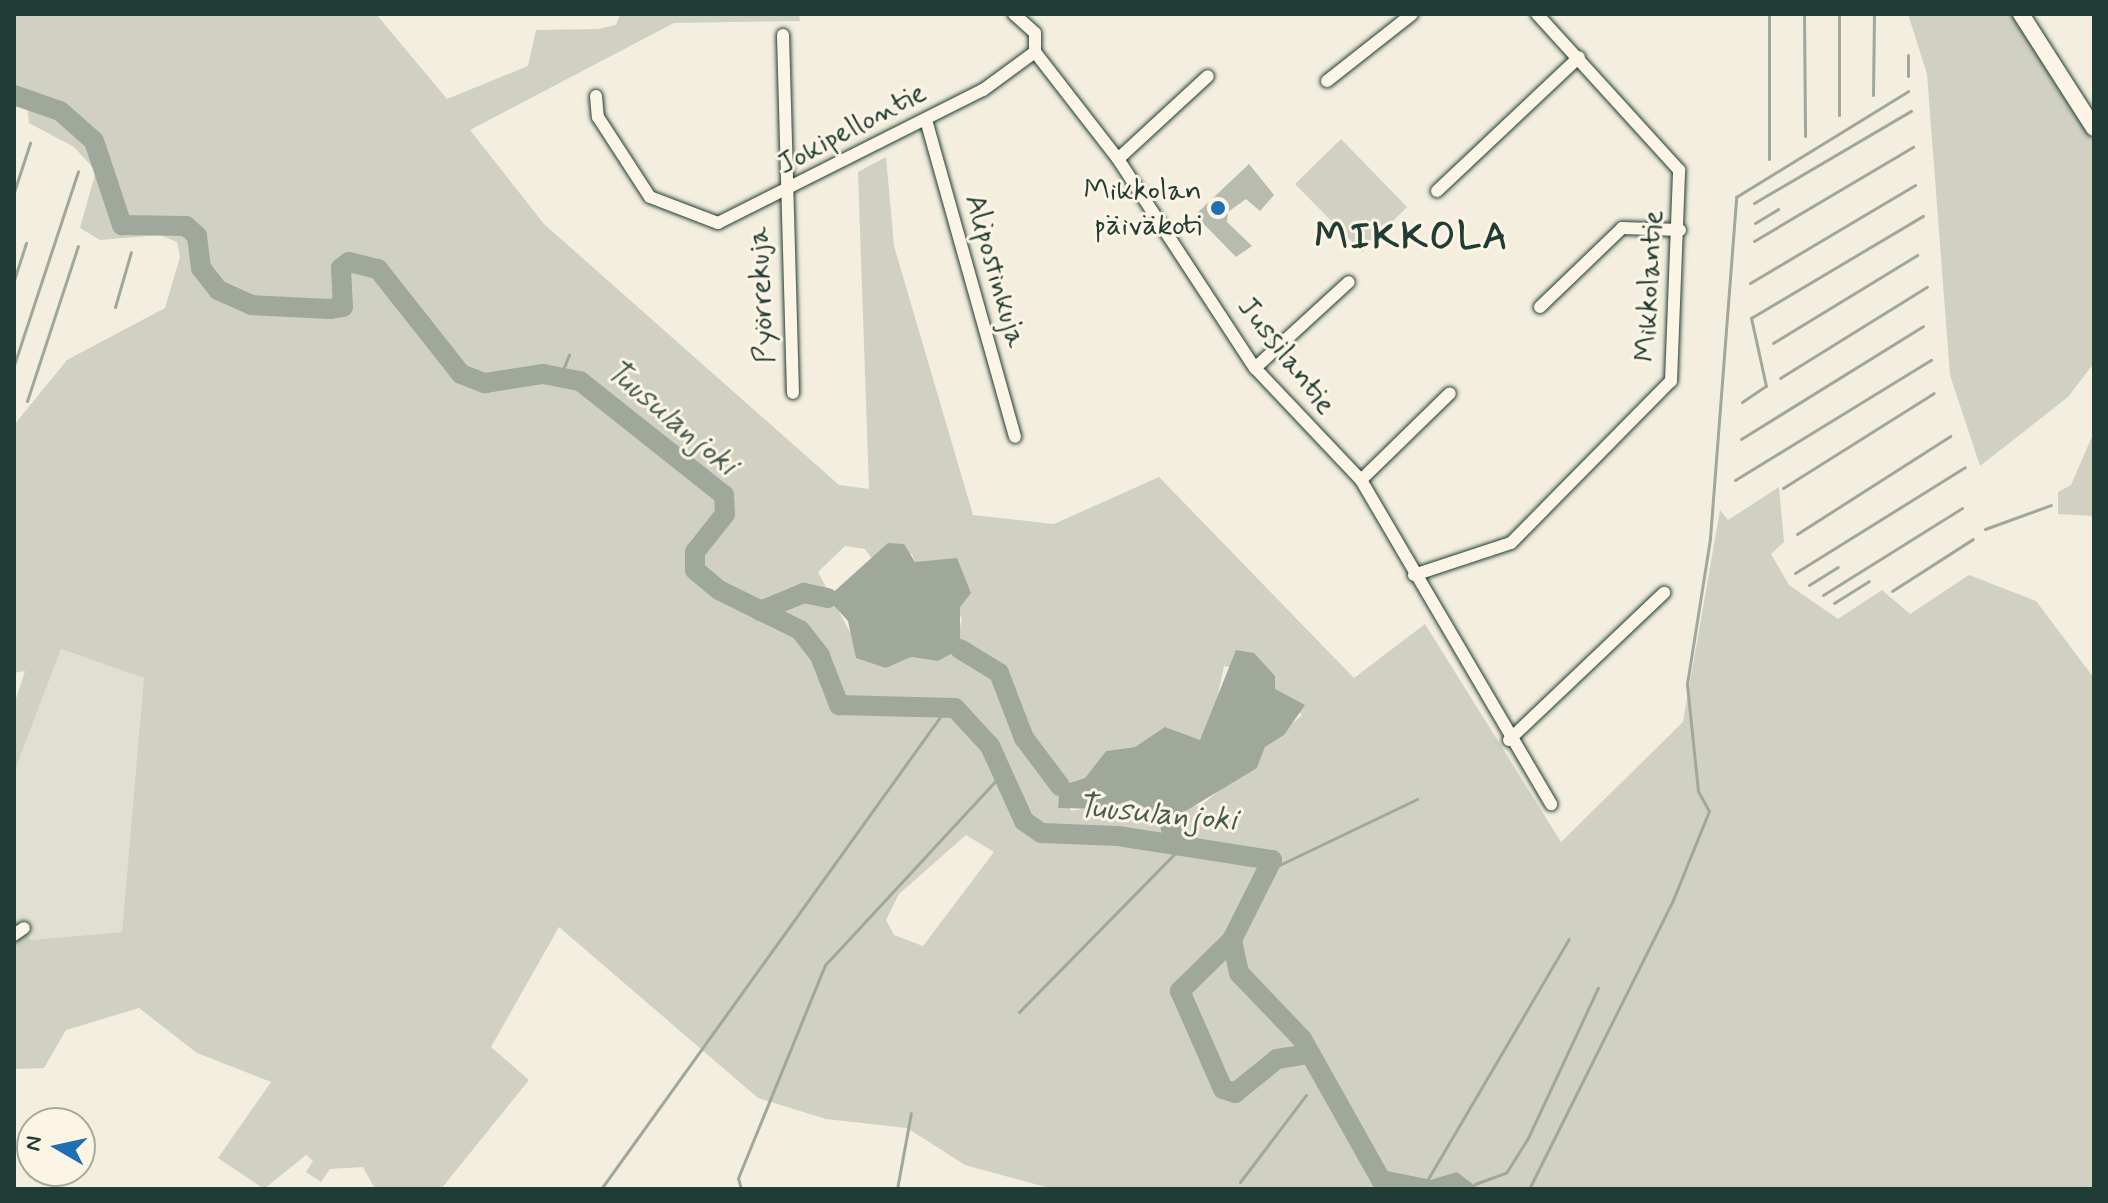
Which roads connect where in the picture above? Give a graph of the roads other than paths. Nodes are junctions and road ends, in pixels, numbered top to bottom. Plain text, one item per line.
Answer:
1 (1014, 14) edge
2 (1412, 14) edge
3 (1537, 14) edge
4 (2021, 14) edge
5 (783, 35) dead end
6 (1035, 52) junction
7 (1579, 57) junction
8 (1208, 76) dead end
9 (1327, 81) dead end
10 (596, 96) dead end
11 (926, 120) junction
12 (2094, 128) edge
13 (1118, 159) junction
14 (1437, 191) dead end
15 (784, 194) junction
16 (1680, 230) junction
17 (1349, 282) dead end
18 (1540, 307) dead end
19 (1255, 368) junction
20 (793, 393) dead end
21 (1450, 393) dead end
22 (1015, 437) dead end
23 (1361, 480) junction
24 (1414, 575) junction
25 (1664, 593) dead end
26 (1509, 740) junction
27 (1551, 804) dead end

1 - 6 street, Jussilantie
2 - 9 street
3 - 7 street, Mikkolantie
4 - 12 street
5 - 15 street, Pyörrekuja
6 - 11 street, Jokipellontie
6 - 13 street, Jussilantie
7 - 14 street
7 - 16 street, Mikkolantie
8 - 13 street
10 - 15 street, Jokipellontie
11 - 15 street, Jokipellontie
11 - 22 street, Alipostinkuja
13 - 19 street, Jussilantie
15 - 20 street, Pyörrekuja
16 - 18 street
16 - 24 street, Mikkolantie
17 - 19 street
19 - 23 street, Jussilantie
21 - 23 street
23 - 24 street, Jussilantie
24 - 26 street, Jussilantie
25 - 26 street
26 - 27 street, Jussilantie

